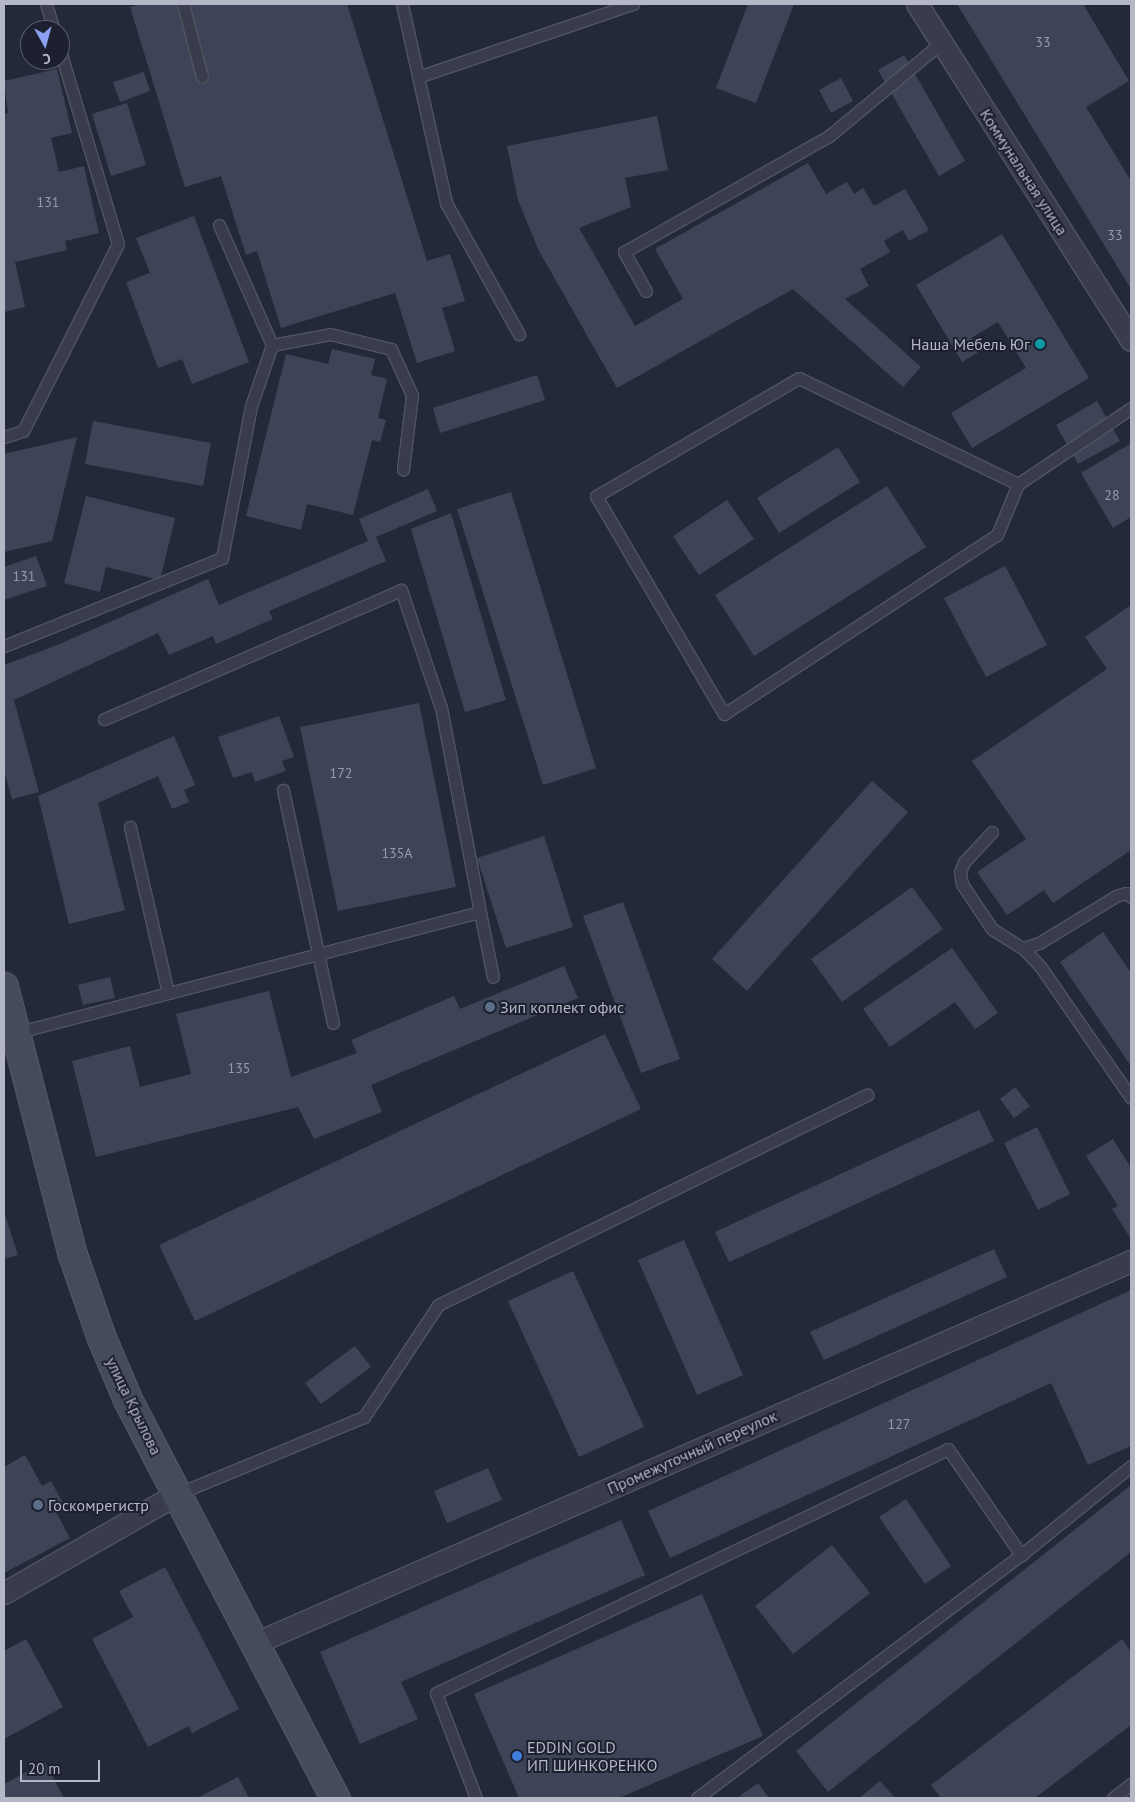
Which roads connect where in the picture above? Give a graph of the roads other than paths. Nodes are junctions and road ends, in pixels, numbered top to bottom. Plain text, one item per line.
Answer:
1 (46, 4) edge
2 (183, 4) edge
3 (402, 4) edge
4 (633, 4) edge
5 (917, 4) edge
6 (51, 20) edge
7 (941, 42) junction
8 (66, 70) edge
9 (202, 77) dead end
10 (418, 77) junction
11 (219, 225) dead end
12 (646, 291) dead end
13 (519, 334) dead end
14 (1131, 340) edge
15 (272, 345) junction
16 (1131, 408) edge
17 (4, 437) edge
18 (402, 469) dead end
19 (1018, 484) junction
20 (4, 646) edge
21 (104, 719) dead end
22 (283, 790) dead end
23 (130, 827) dead end
24 (992, 832) dead end
25 (1131, 897) edge
26 (480, 912) junction
27 (1023, 948) junction
28 (317, 954) junction
29 (492, 977) dead end
30 (4, 987) edge
31 (168, 992) junction
32 (333, 1023) dead end
33 (15, 1034) junction
34 (867, 1095) dead end
35 (1131, 1098) edge
36 (1131, 1261) edge
37 (1131, 1466) edge
38 (177, 1494) junction
39 (1021, 1555) junction
40 (4, 1593) edge
41 (253, 1644) junction
42 (1131, 1784) edge
43 (335, 1798) edge
44 (476, 1798) edge
45 (697, 1798) edge
46 (1113, 1798) edge

1 - 6 lane
2 - 9 lane
3 - 10 lane
4 - 10 lane
5 - 7 street, Коммунальная улица
7 - 12 lane
7 - 14 street, Коммунальная улица
8 - 17 lane
10 - 13 lane
11 - 15 lane
15 - 18 lane
15 - 20 lane
16 - 19 lane
19 - 19 lane
21 - 26 lane
22 - 28 lane
23 - 31 lane
24 - 27 lane
25 - 27 lane
26 - 28 lane
26 - 29 lane
27 - 35 lane
28 - 31 lane
28 - 32 lane
30 - 33 main road, улица Крылова
31 - 33 lane
33 - 38 main road, улица Крылова
34 - 38 lane
36 - 41 street, Промежуточный переулок
37 - 39 lane
38 - 40 street
38 - 41 main road, улица Крылова
39 - 44 lane
39 - 45 lane
41 - 43 main road, улица Крылова
42 - 46 lane

